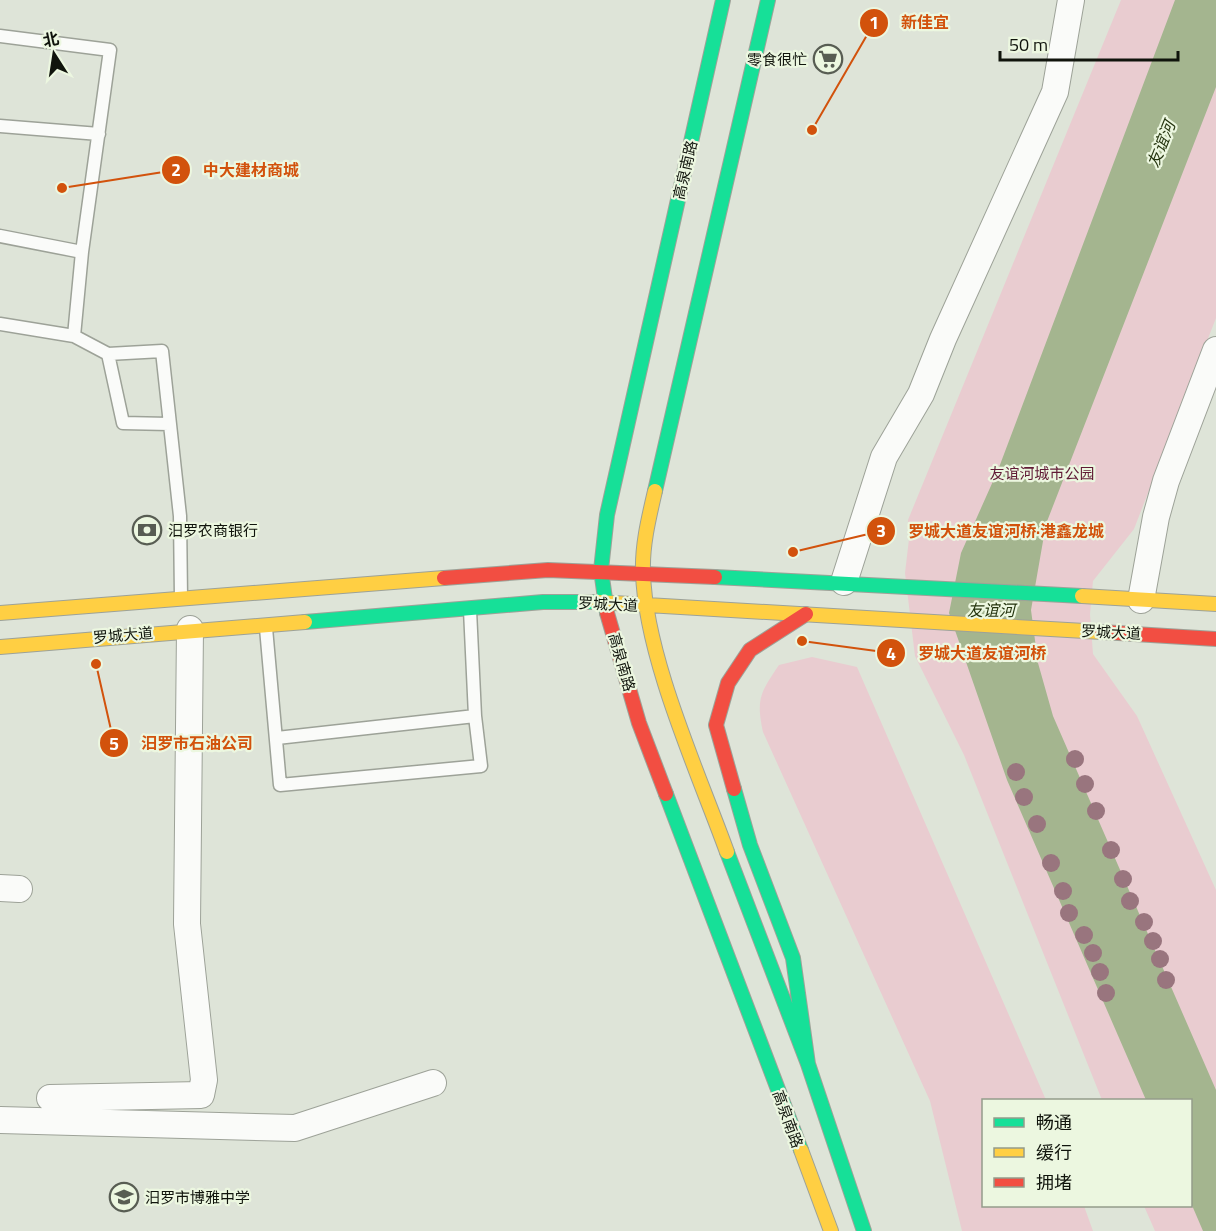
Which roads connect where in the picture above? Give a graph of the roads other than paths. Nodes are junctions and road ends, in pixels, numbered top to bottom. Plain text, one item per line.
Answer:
1 (723, 0) edge
2 (768, 0) edge
3 (1071, 0) edge
4 (0, 36) edge
5 (0, 126) edge
6 (99, 134) junction
7 (0, 236) edge
8 (82, 252) junction
9 (0, 324) edge
10 (74, 336) junction
11 (1216, 350) edge
12 (108, 354) junction
13 (169, 424) junction
14 (601, 570) junction
15 (643, 572) junction
16 (844, 582) junction
17 (181, 599) junction
18 (1139, 599) junction
19 (604, 602) junction
20 (1216, 604) edge
21 (647, 606) junction
22 (470, 608) junction
23 (0, 613) edge
24 (806, 615) junction
25 (266, 623) junction
26 (190, 629) junction
27 (1216, 639) edge
28 (0, 647) edge
29 (475, 716) junction
30 (277, 738) junction
31 (808, 1064) junction
32 (433, 1083) dead end
33 (50, 1098) dead end
34 (0, 1119) edge
35 (831, 1231) edge
36 (864, 1231) edge

1 - 14 main road, 高泉南路
2 - 15 main road
3 - 16 street
4 - 6 lane
5 - 6 lane
6 - 8 lane
7 - 8 lane
8 - 10 lane
9 - 10 lane
10 - 12 lane
11 - 18 street
12 - 13 lane
12 - 13 lane
13 - 17 lane
14 - 15 main road, 罗城大道
14 - 17 main road, 罗城大道
14 - 19 main road, 高泉南路
15 - 16 main road, 罗城大道
15 - 21 main road
16 - 18 main road, 罗城大道
17 - 23 main road, 罗城大道
18 - 20 main road, 罗城大道
19 - 21 main road, 罗城大道
19 - 22 main road, 罗城大道
19 - 35 main road, 高泉南路
21 - 24 main road, 罗城大道
21 - 31 main road
22 - 25 main road, 罗城大道
22 - 29 lane
24 - 27 main road, 罗城大道
24 - 31 main road
25 - 26 main road, 罗城大道
25 - 30 lane
26 - 28 main road, 罗城大道
26 - 33 street
29 - 30 lane
29 - 30 lane
31 - 36 main road
32 - 34 street

